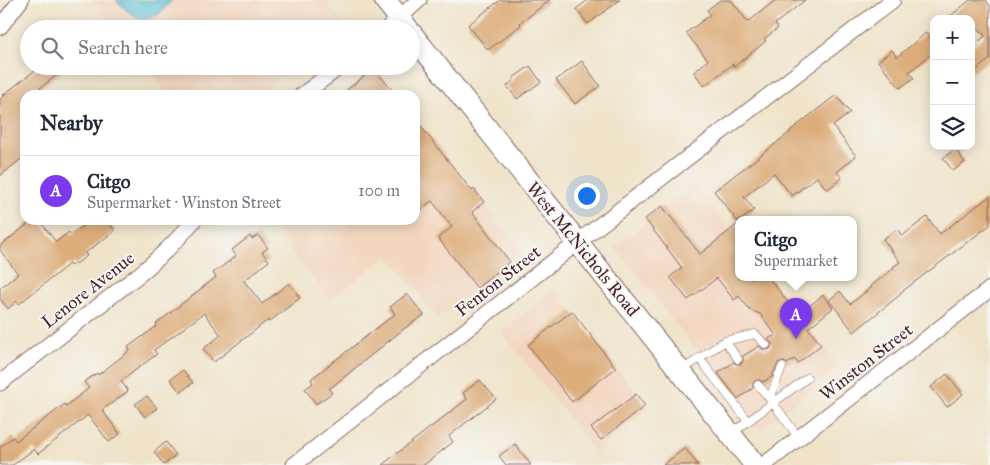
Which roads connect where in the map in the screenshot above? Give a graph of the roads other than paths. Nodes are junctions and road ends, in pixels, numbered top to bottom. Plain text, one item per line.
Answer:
1 (21, 0) edge
2 (385, 0) edge
3 (419, 0) edge
4 (893, 0) edge
5 (397, 20) edge
6 (406, 20) edge
7 (0, 27) edge
8 (420, 50) edge
9 (329, 75) edge
10 (309, 90) edge
11 (190, 225) edge
12 (578, 242) junction
13 (990, 289) edge
14 (725, 341) junction
15 (766, 345) dead end
16 (699, 358) junction
17 (738, 359) dead end
18 (782, 367) dead end
19 (680, 371) junction
20 (807, 378) dead end
21 (0, 383) edge
22 (758, 385) dead end
23 (772, 400) junction
24 (748, 421) junction
25 (731, 434) junction
26 (799, 438) junction
27 (294, 465) edge
28 (755, 465) edge
29 (764, 465) edge

1 - 7 street
2 - 5 main road, West McNichols Road
3 - 6 street
4 - 12 street, Fenton Street
8 - 12 main road, West McNichols Road
9 - 10 street
11 - 21 street, Lenore Avenue
12 - 19 main road, West McNichols Road
12 - 27 street, Fenton Street
13 - 26 street, Winston Street
14 - 15 lane
14 - 16 lane
14 - 17 lane
16 - 19 lane
16 - 24 lane
18 - 23 lane
19 - 25 main road, West McNichols Road
20 - 23 lane
22 - 23 lane
23 - 24 lane
23 - 26 lane
24 - 25 lane
25 - 28 main road, West McNichols Road
26 - 29 street, Winston Street

